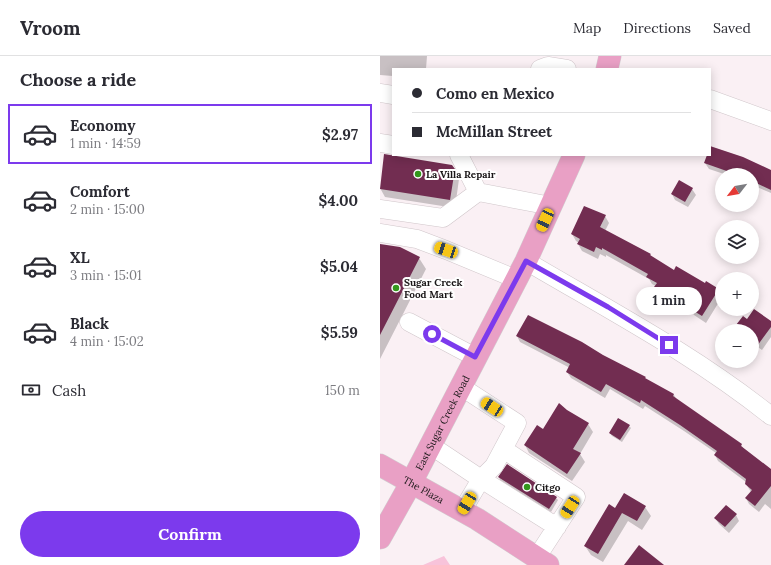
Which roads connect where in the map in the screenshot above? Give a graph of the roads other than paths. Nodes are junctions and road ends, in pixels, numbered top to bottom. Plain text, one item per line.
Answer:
1 (610, 56) edge
2 (543, 68) edge
3 (561, 68) edge
4 (608, 68) edge
5 (380, 93) edge
6 (392, 96) edge
7 (711, 99) edge
8 (771, 121) edge
9 (380, 143) edge
10 (392, 145) edge
11 (460, 156) edge
12 (574, 156) edge
13 (478, 192) junction
14 (551, 206) junction
15 (380, 209) edge
16 (380, 232) edge
17 (521, 270) junction
18 (409, 322) dead end
19 (475, 357) junction
20 (460, 386) junction
21 (771, 416) edge
22 (430, 445) junction
23 (503, 448) junction
24 (380, 465) edge
25 (481, 479) junction
26 (411, 483) junction
27 (462, 511) junction
28 (557, 527) junction
29 (383, 532) edge
30 (543, 561) edge

1 - 4 main road
2 - 3 street
5 - 6 street
7 - 8 street
9 - 10 street
11 - 13 street
12 - 14 main road, East Sugar Creek Road
13 - 14 street
13 - 15 street
14 - 17 main road, East Sugar Creek Road
16 - 17 street
17 - 19 main road, East Sugar Creek Road
17 - 21 street
18 - 19 street
19 - 20 main road, East Sugar Creek Road
20 - 22 main road, East Sugar Creek Road
20 - 23 street
22 - 25 street
22 - 26 main road, East Sugar Creek Road
23 - 25 street
23 - 28 street
24 - 26 main road, The Plaza
25 - 27 street
25 - 28 street
26 - 27 main road, The Plaza
26 - 29 main road, East Sugar Creek Road
27 - 30 main road, The Plaza
28 - 30 street

